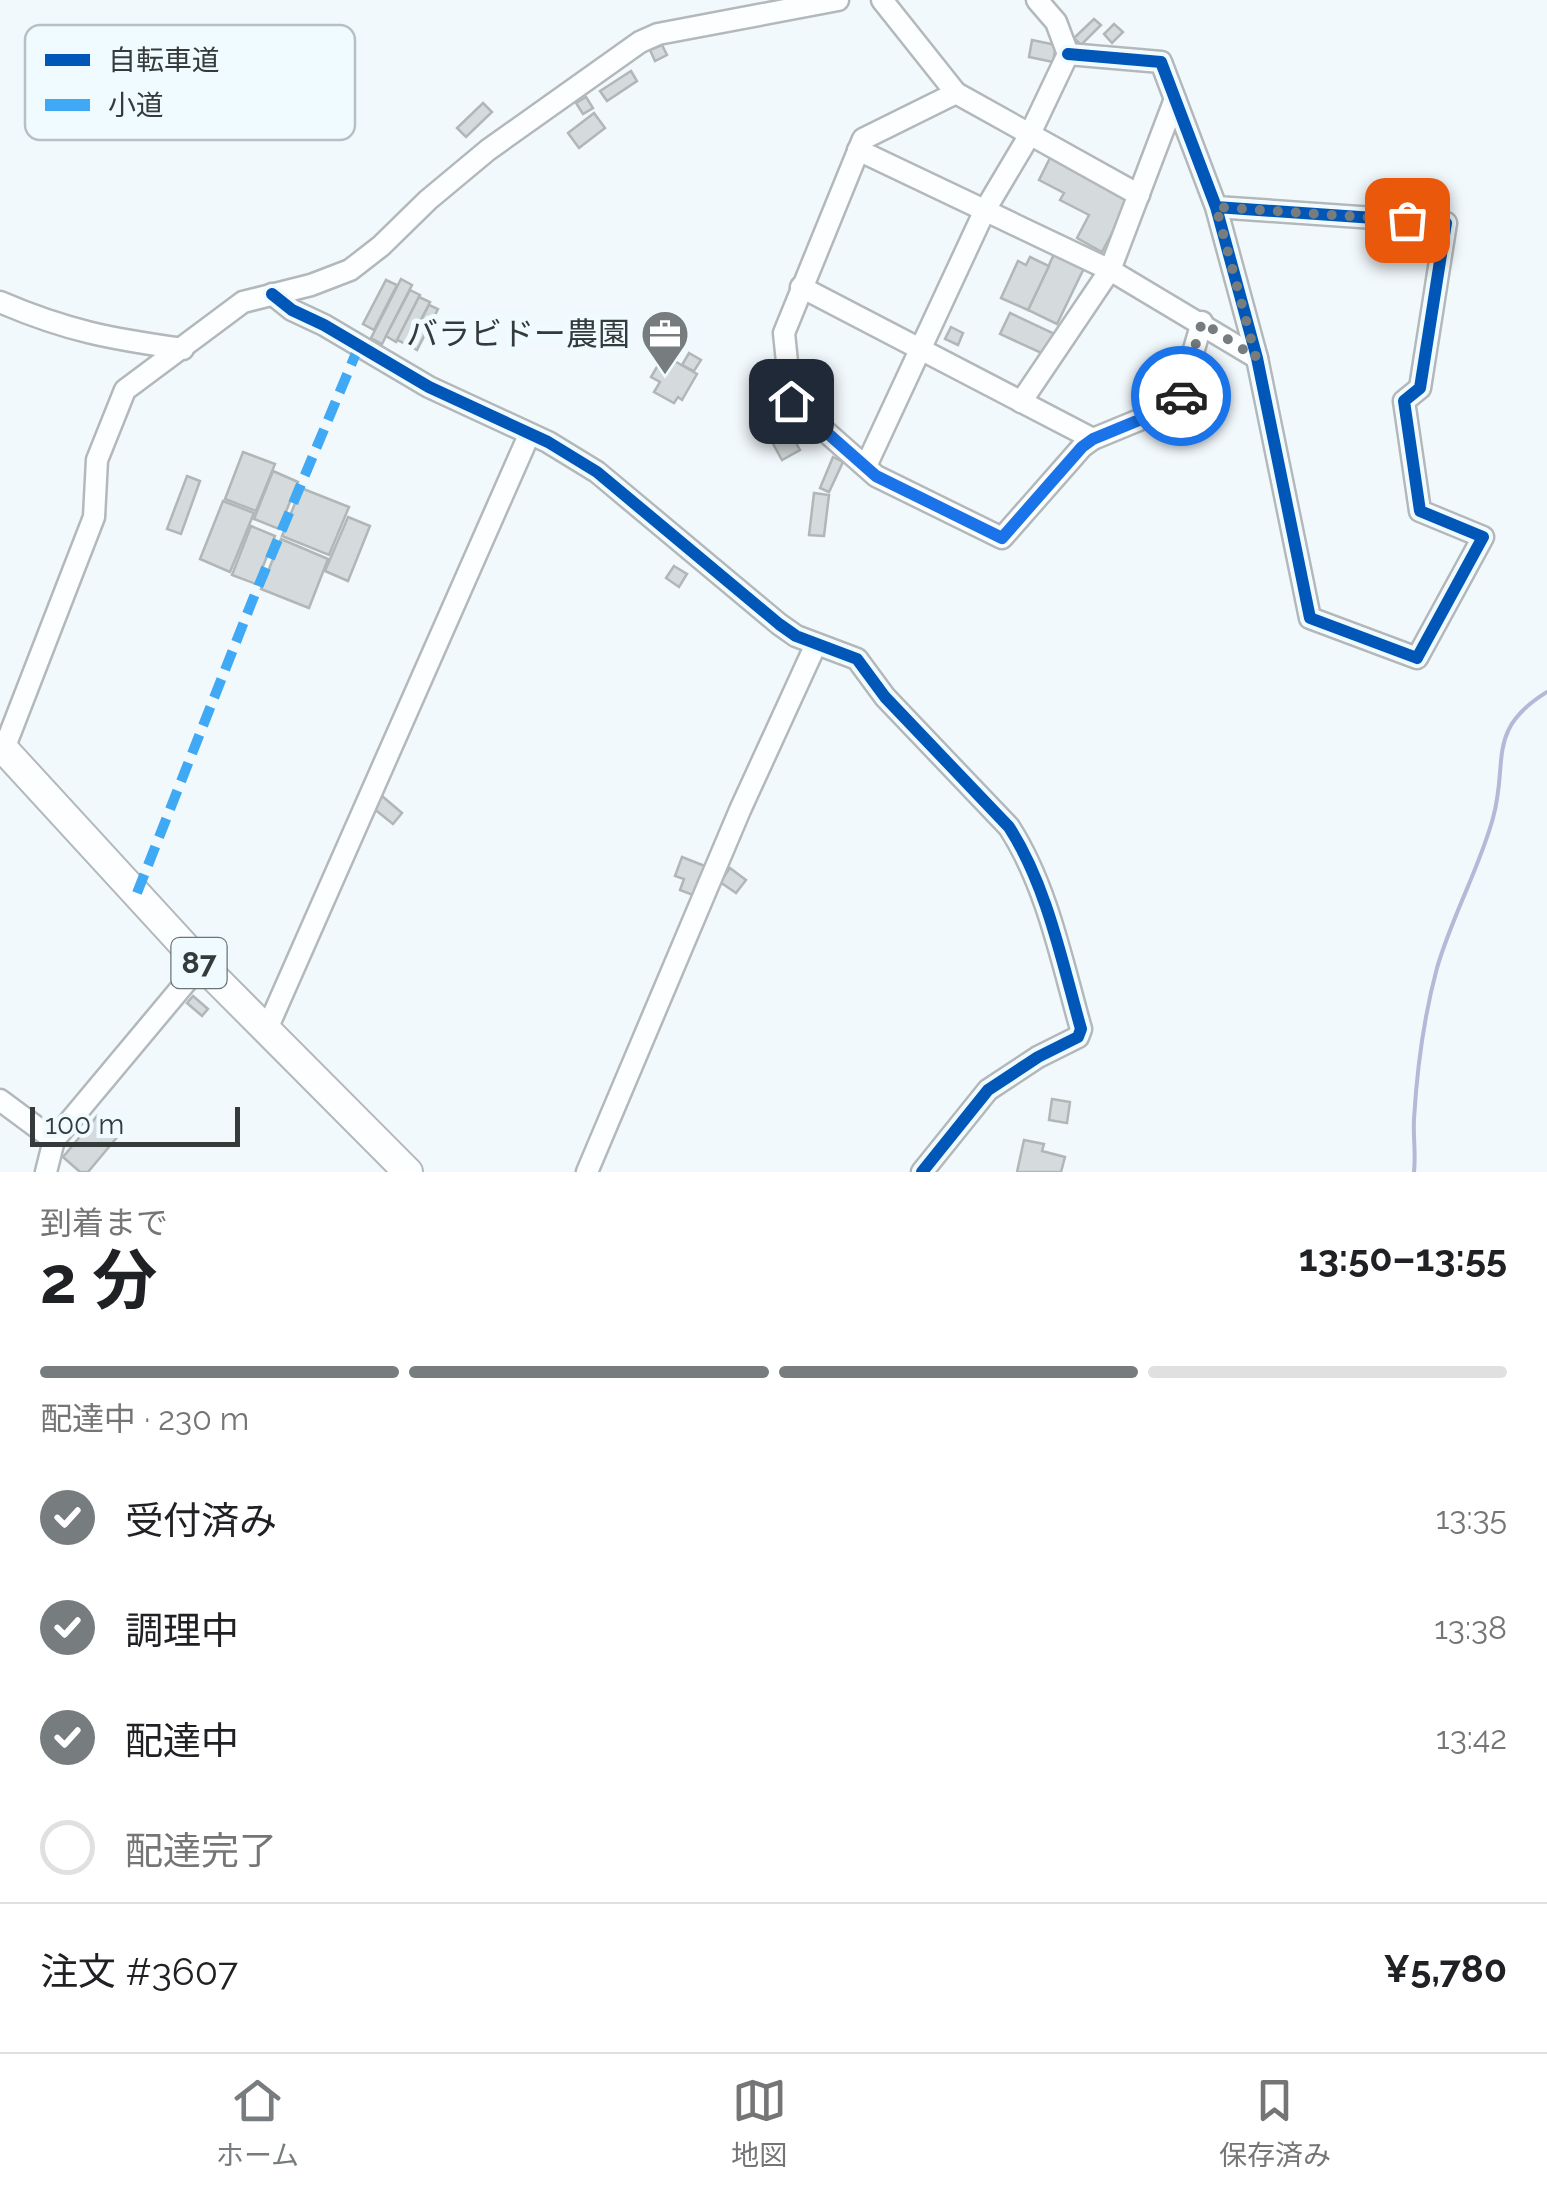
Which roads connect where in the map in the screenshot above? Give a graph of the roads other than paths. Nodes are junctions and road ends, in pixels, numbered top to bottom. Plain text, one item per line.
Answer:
1 (838, 0) edge
2 (882, 0) edge
3 (1038, 0) edge
4 (808, 3) edge
5 (1068, 54) junction
6 (956, 94) junction
7 (1175, 99) junction
8 (1029, 136) junction
9 (858, 150) junction
10 (1139, 195) junction
11 (1216, 207) junction
12 (984, 210) junction
13 (1110, 270) junction
14 (801, 288) junction
15 (272, 294) junction
16 (0, 302) edge
17 (1202, 322) junction
18 (183, 349) junction
19 (921, 350) junction
20 (1256, 358) junction
21 (1021, 402) junction
22 (529, 435) junction
23 (1093, 439) junction
24 (866, 466) junction
25 (816, 644) junction
26 (2, 747) edge
27 (200, 964) junction
28 (267, 1028) junction
29 (0, 1100) edge
30 (54, 1140) junction
31 (46, 1172) edge
32 (408, 1172) edge
33 (587, 1172) edge
34 (922, 1172) edge

1 - 4 street
2 - 6 street
3 - 5 street
4 - 15 street
5 - 7 street
5 - 8 street
6 - 8 street
6 - 9 street
7 - 10 street
7 - 11 street
8 - 10 street
8 - 12 street
9 - 12 street
9 - 14 street
10 - 13 street
11 - 20 street
11 - 20 street
12 - 13 street
12 - 19 street
13 - 17 street
13 - 21 street
14 - 19 street
14 - 24 street
15 - 18 street
15 - 22 street
16 - 18 street
17 - 20 street
17 - 23 street
18 - 26 street
19 - 21 street
19 - 24 street
21 - 23 street
22 - 25 street
22 - 28 street
23 - 24 street
25 - 33 street
25 - 34 street
26 - 27 main road, 87
27 - 28 main road, 87
27 - 30 street
28 - 32 main road, 87
29 - 30 street
30 - 31 street

